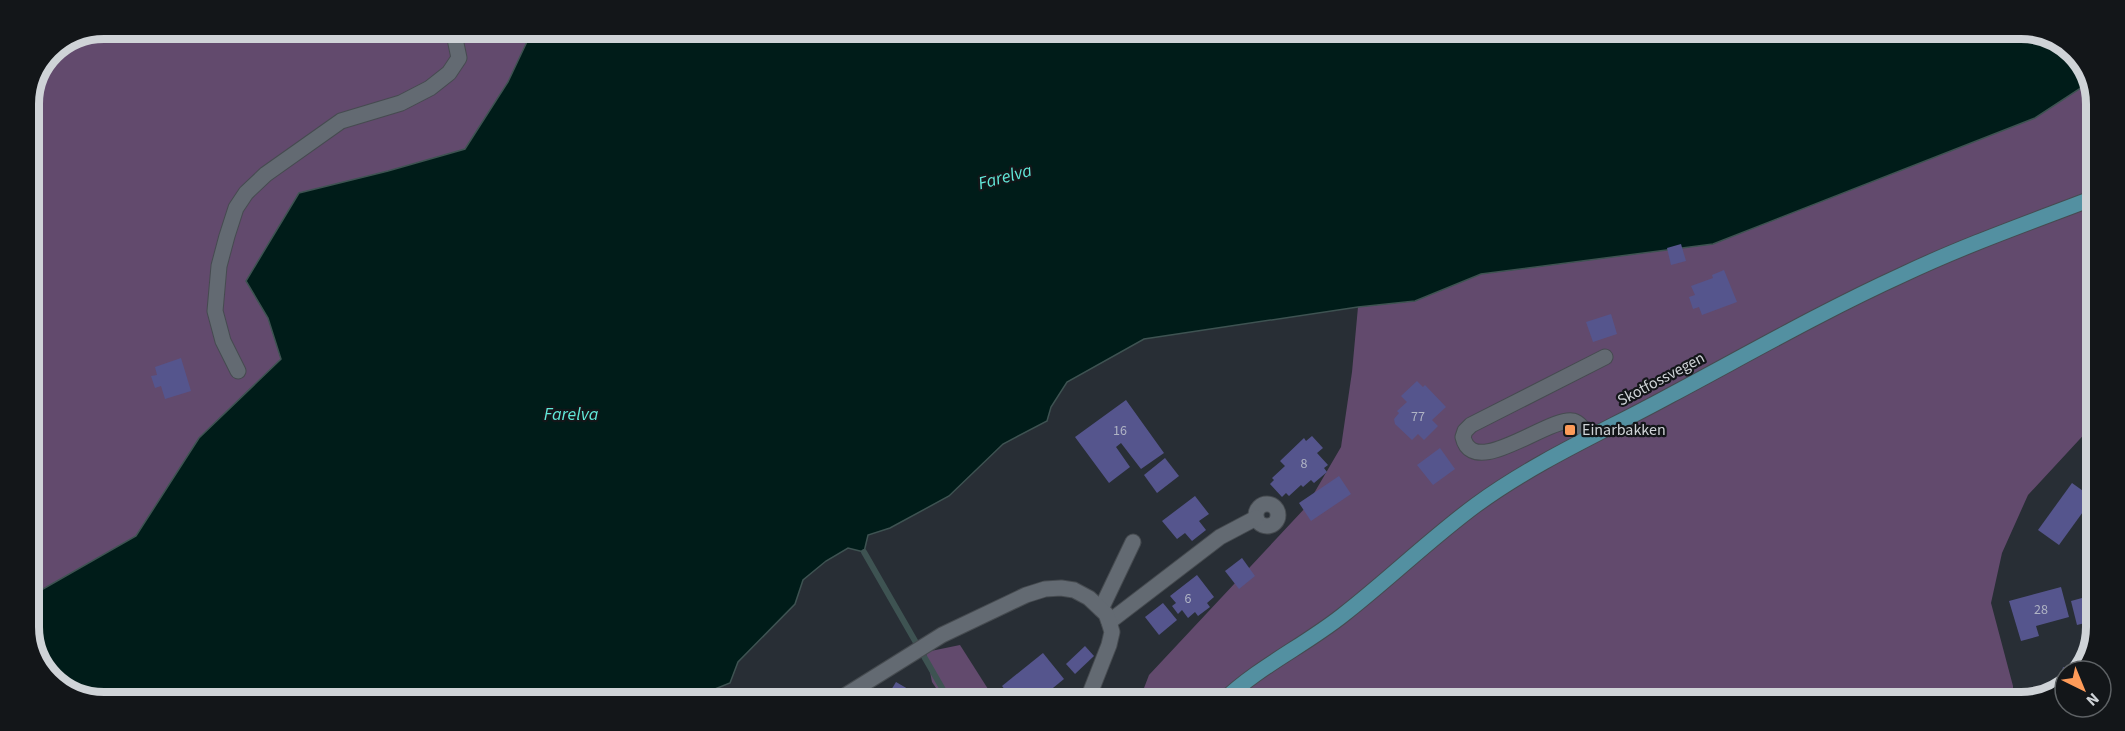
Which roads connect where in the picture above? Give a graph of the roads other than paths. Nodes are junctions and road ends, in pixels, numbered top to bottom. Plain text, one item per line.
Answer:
1 (455, 39) edge
2 (2086, 201) edge
3 (1605, 357) dead end
4 (238, 371) dead end
5 (1589, 437) junction
6 (1256, 518) dead end
7 (1133, 542) dead end
8 (1105, 615) junction
9 (851, 692) edge
10 (1090, 692) edge
11 (1234, 692) edge

1 - 4 street
2 - 5 main road, Skotfossvegen
3 - 5 street
5 - 11 main road, Skotfossvegen
6 - 8 street
7 - 8 street
8 - 9 street
8 - 10 street

